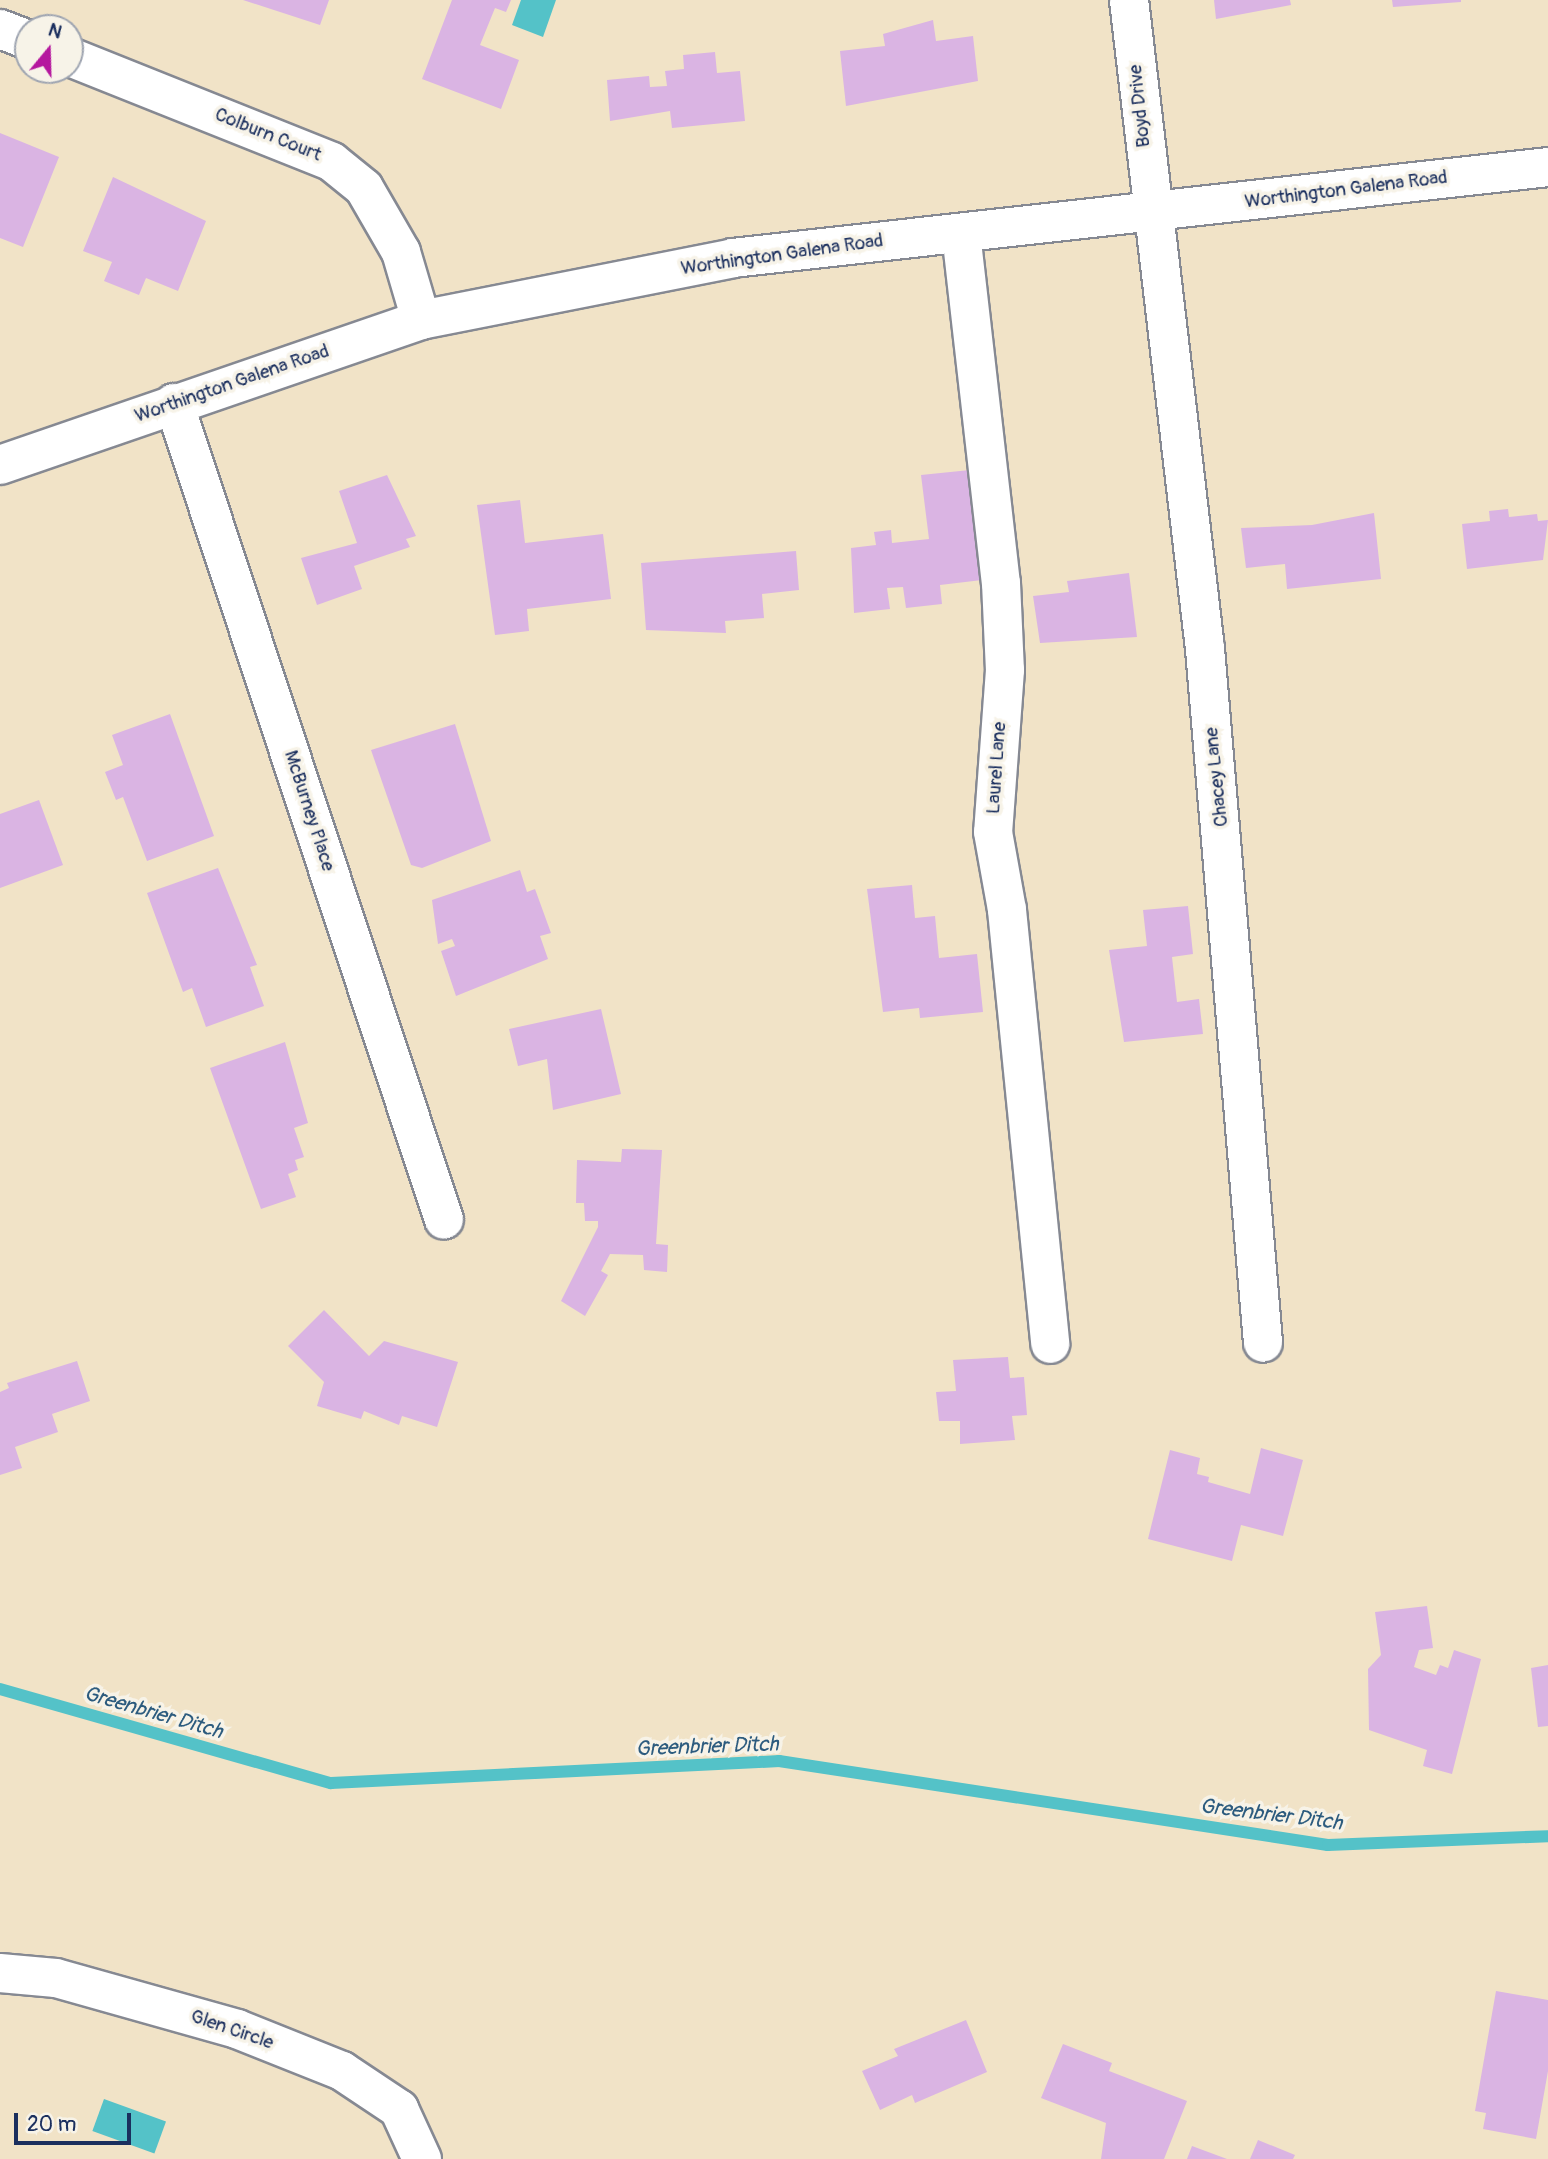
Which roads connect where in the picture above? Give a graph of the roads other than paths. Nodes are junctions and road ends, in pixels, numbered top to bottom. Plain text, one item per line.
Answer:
1 (1129, 0) edge
2 (84, 63) edge
3 (1548, 167) edge
4 (1152, 212) junction
5 (961, 233) junction
6 (421, 320) junction
7 (174, 403) junction
8 (0, 465) edge
9 (444, 1220) dead end
10 (1263, 1343) dead end
11 (1050, 1344) dead end
12 (0, 1973) edge
13 (422, 2159) edge

1 - 4 street, Boyd Drive
2 - 6 street, Colburn Court
3 - 4 street, Worthington Galena Road
4 - 5 street, Worthington Galena Road
4 - 10 street, Chacey Lane
5 - 6 street, Worthington Galena Road
5 - 11 street, Laurel Lane
6 - 7 street, Worthington Galena Road
7 - 8 street, Worthington Galena Road
7 - 9 street, McBurney Place
12 - 13 street, Glen Circle

